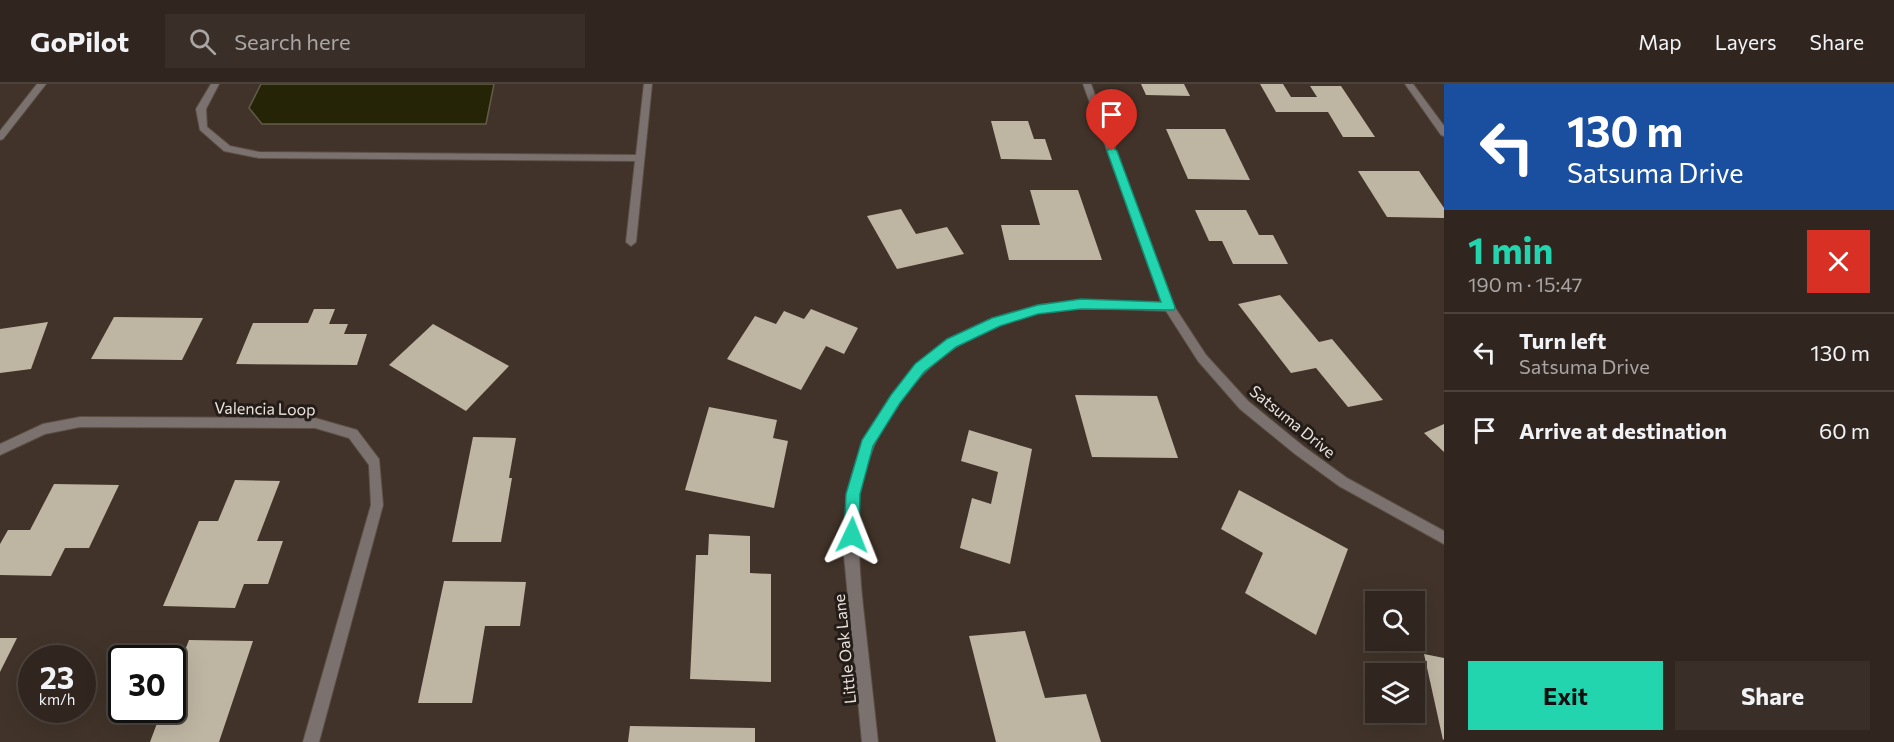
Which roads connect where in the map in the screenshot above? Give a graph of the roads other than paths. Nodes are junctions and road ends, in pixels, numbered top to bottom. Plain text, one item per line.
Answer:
1 (42, 84) edge
2 (215, 84) edge
3 (648, 84) edge
4 (1088, 84) edge
5 (1409, 84) edge
6 (1444, 133) edge
7 (0, 137) edge
8 (640, 158) junction
9 (631, 242) dead end
10 (1169, 307) junction
11 (0, 450) edge
12 (1444, 538) edge
13 (311, 742) edge
14 (870, 742) edge

1 - 7 street
2 - 8 street
3 - 8 street
4 - 10 street, Satsuma Drive
5 - 6 street
8 - 9 street
10 - 12 street, Satsuma Drive
10 - 14 street, Little Oak Lane
11 - 13 street, Valencia Loop

